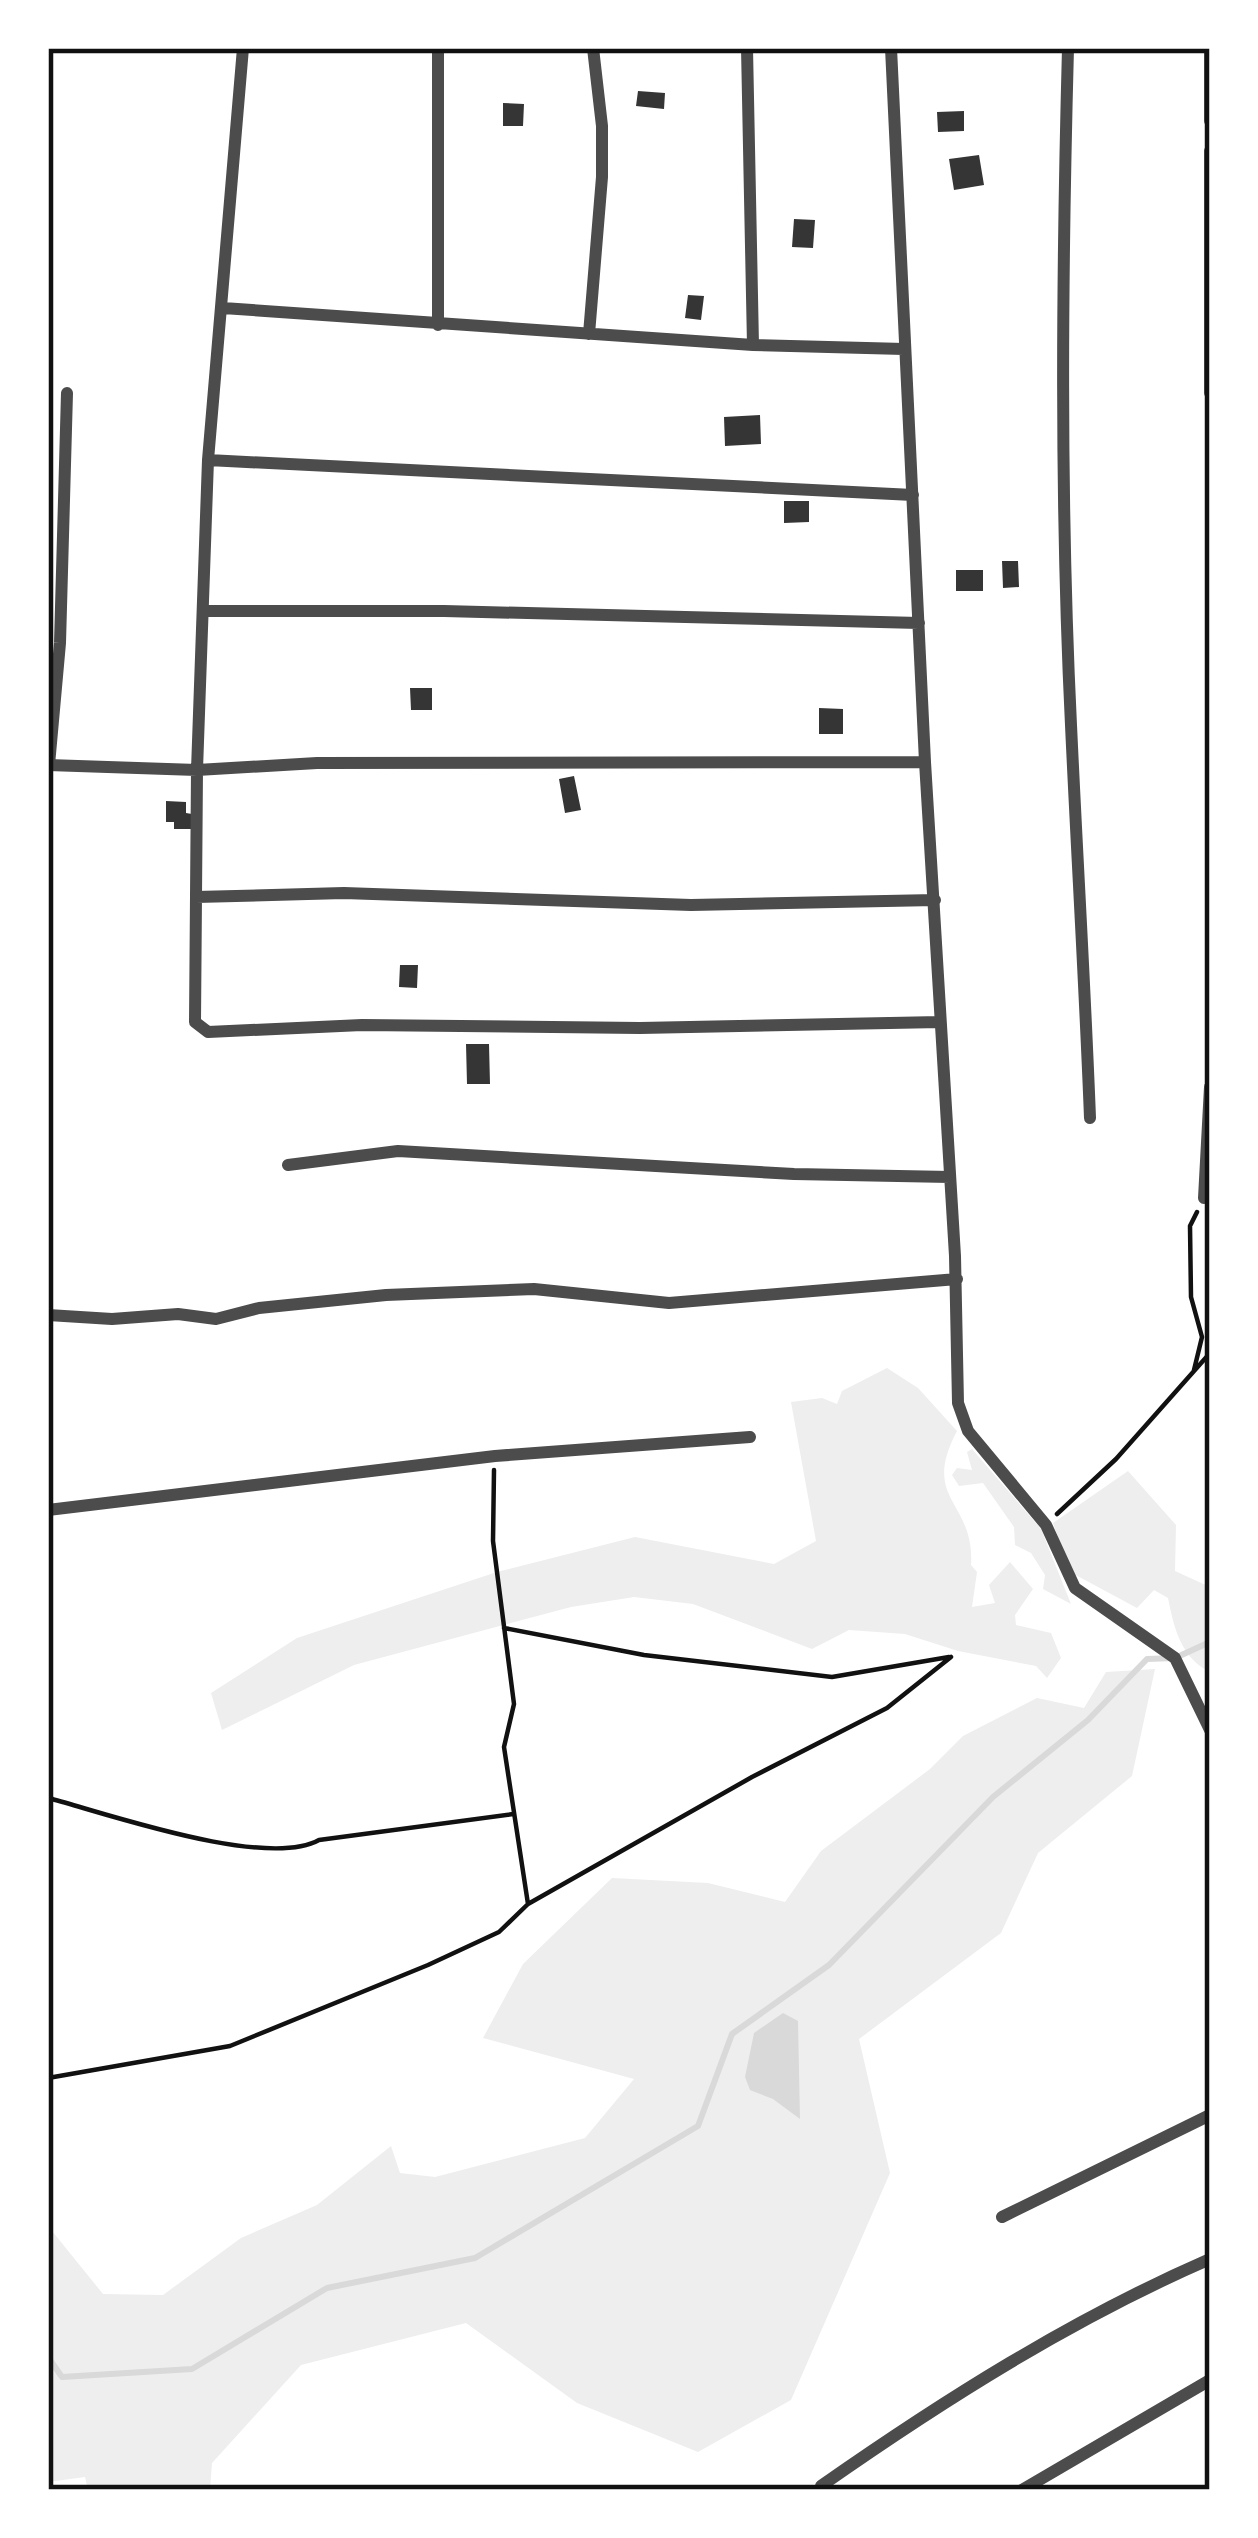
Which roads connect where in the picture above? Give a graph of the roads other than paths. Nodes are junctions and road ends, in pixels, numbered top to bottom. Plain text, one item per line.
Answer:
1 (243, 48) edge
2 (438, 48) edge
3 (593, 48) edge
4 (747, 48) edge
5 (891, 48) edge
6 (1068, 48) edge
7 (1210, 48) edge
8 (1210, 121) edge
9 (1210, 151) edge
10 (223, 308) junction
11 (437, 326) junction
12 (589, 334) junction
13 (753, 345) junction
14 (904, 349) junction
15 (67, 393) dead end
16 (1210, 393) edge
17 (208, 460) junction
18 (913, 495) junction
19 (203, 610) junction
20 (919, 623) junction
21 (925, 763) junction
22 (48, 765) edge
23 (196, 770) junction
24 (196, 897) junction
25 (934, 900) junction
26 (940, 1022) junction
27 (1210, 1087) edge
28 (1090, 1118) dead end
29 (288, 1166) dead end
30 (950, 1177) junction
31 (1204, 1198) road end
32 (957, 1280) junction
33 (48, 1316) edge
34 (750, 1437) dead end
35 (48, 1510) edge
36 (1210, 1730) edge
37 (1210, 2115) edge
38 (1002, 2216) dead end
39 (1210, 2259) edge
40 (1210, 2380) edge
41 (821, 2486) dead end
42 (1022, 2490) edge

1 - 10 street
2 - 11 street
3 - 12 street
4 - 13 street
5 - 14 street
6 - 28 street
7 - 8 street
9 - 16 street
10 - 11 street
10 - 17 street
11 - 12 street
12 - 13 street
13 - 14 street
14 - 18 street
15 - 22 street
17 - 18 street
17 - 19 street
18 - 20 street
19 - 20 street
19 - 23 street
20 - 21 street
21 - 23 street
21 - 25 street
22 - 23 street
23 - 24 street
24 - 25 street
24 - 26 street
25 - 26 street
26 - 30 street
27 - 31 street
29 - 30 street
30 - 32 street
32 - 33 street
32 - 36 street
34 - 35 street
37 - 38 street
39 - 41 street
40 - 42 street

